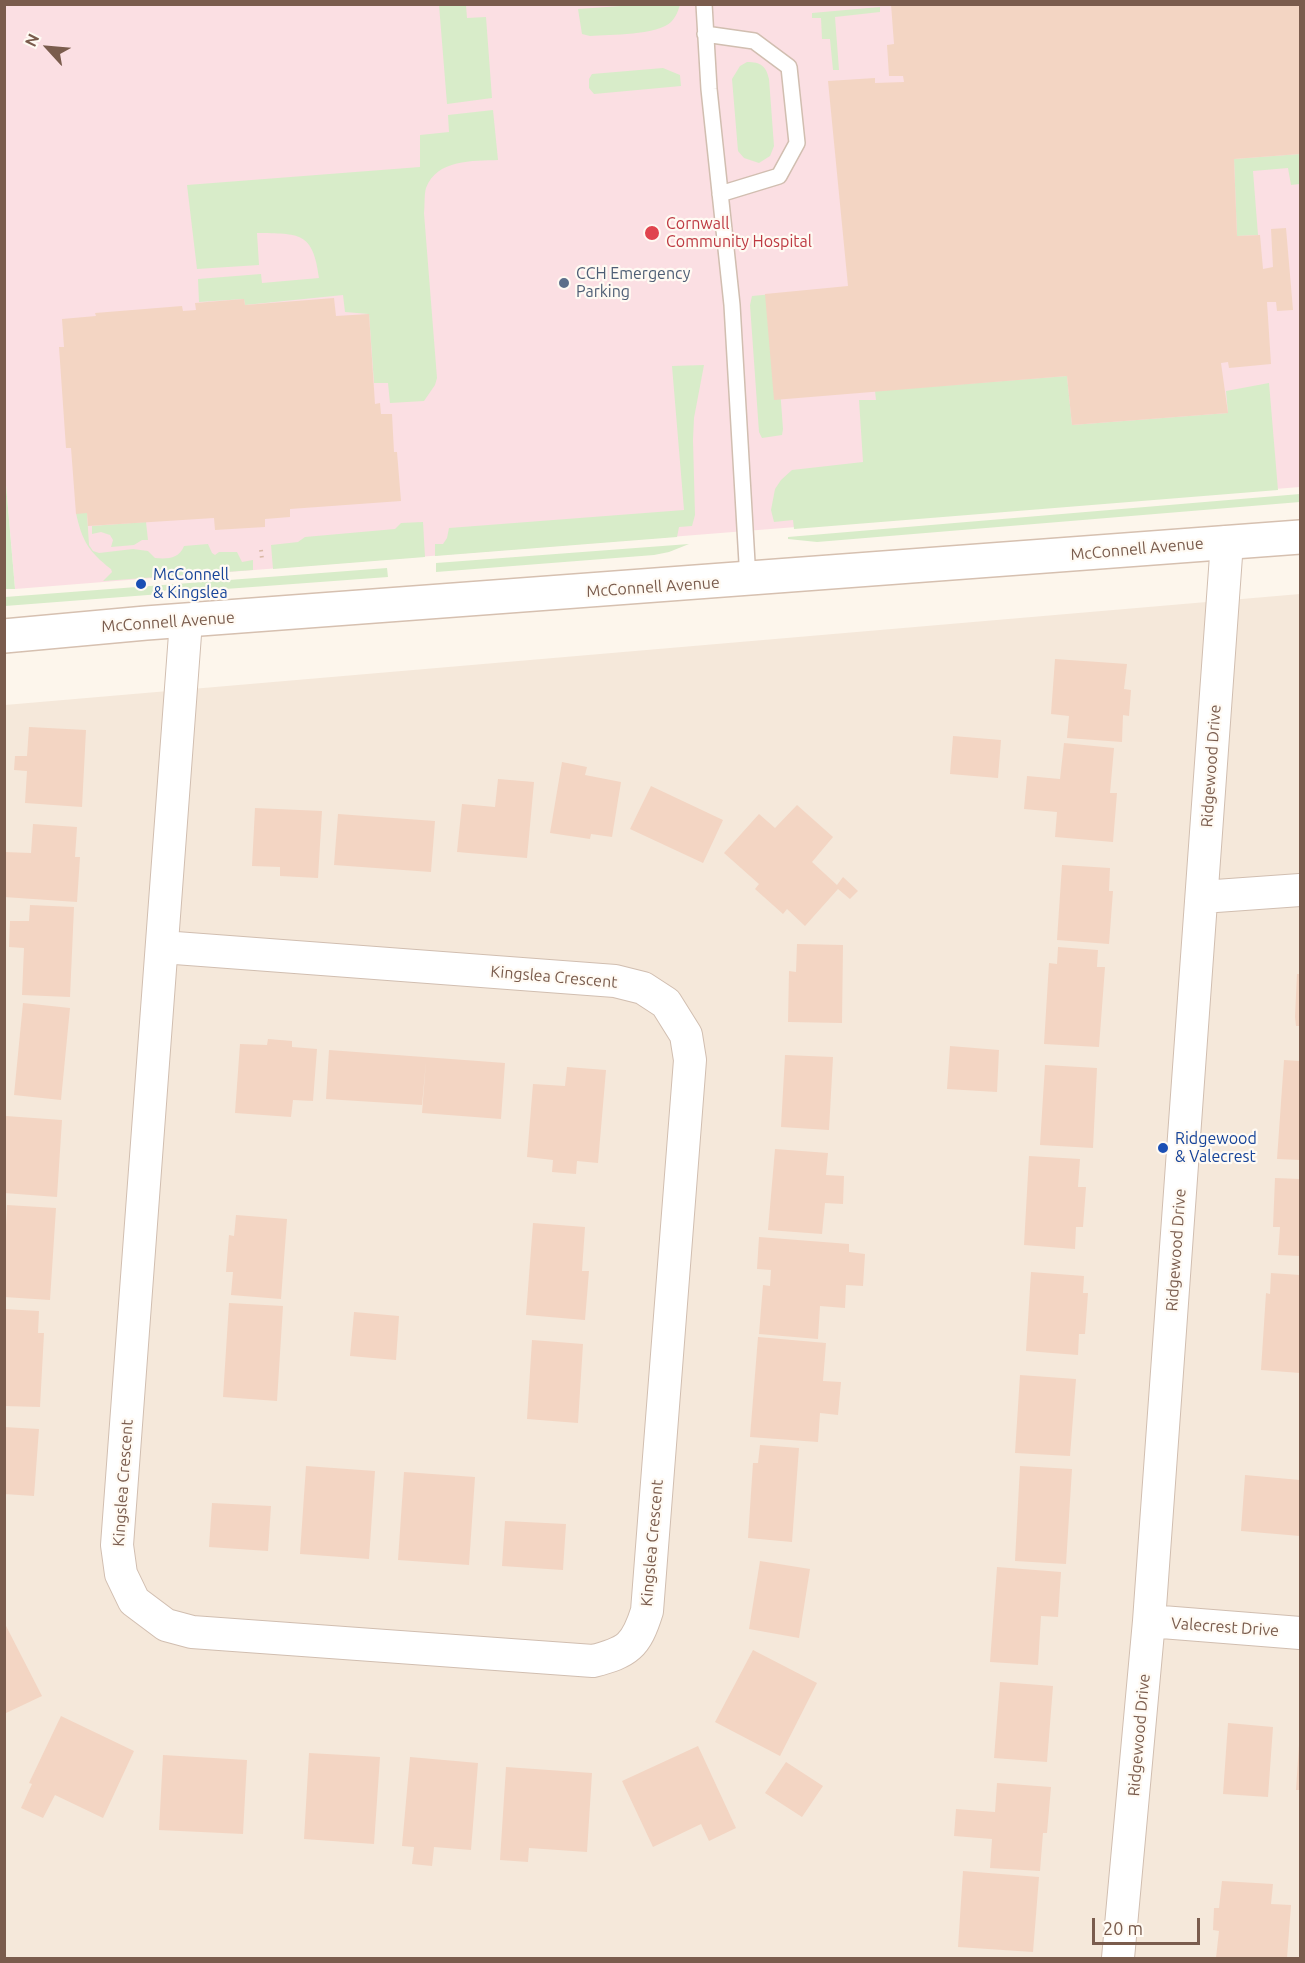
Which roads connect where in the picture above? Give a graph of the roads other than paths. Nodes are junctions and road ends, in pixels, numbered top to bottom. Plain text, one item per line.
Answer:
1 (704, 4) edge
2 (705, 34) junction
3 (720, 194) junction
4 (1300, 537) edge
5 (1227, 542) junction
6 (748, 580) junction
7 (186, 621) junction
8 (4, 636) edge
9 (1300, 890) edge
10 (1202, 897) junction
11 (162, 947) junction
12 (1149, 1621) junction
13 (1300, 1633) edge
14 (1118, 1959) edge

1 - 2 lane
2 - 3 lane
2 - 3 lane
3 - 6 lane
4 - 5 main road, McConnell Avenue
5 - 6 main road, McConnell Avenue
5 - 10 street, Ridgewood Drive
6 - 7 main road, McConnell Avenue
7 - 8 main road, McConnell Avenue
7 - 11 street, Kingslea Crescent
9 - 10 street
10 - 12 street, Ridgewood Drive
11 - 11 street, Kingslea Crescent
12 - 13 street, Valecrest Drive
12 - 14 street, Ridgewood Drive

